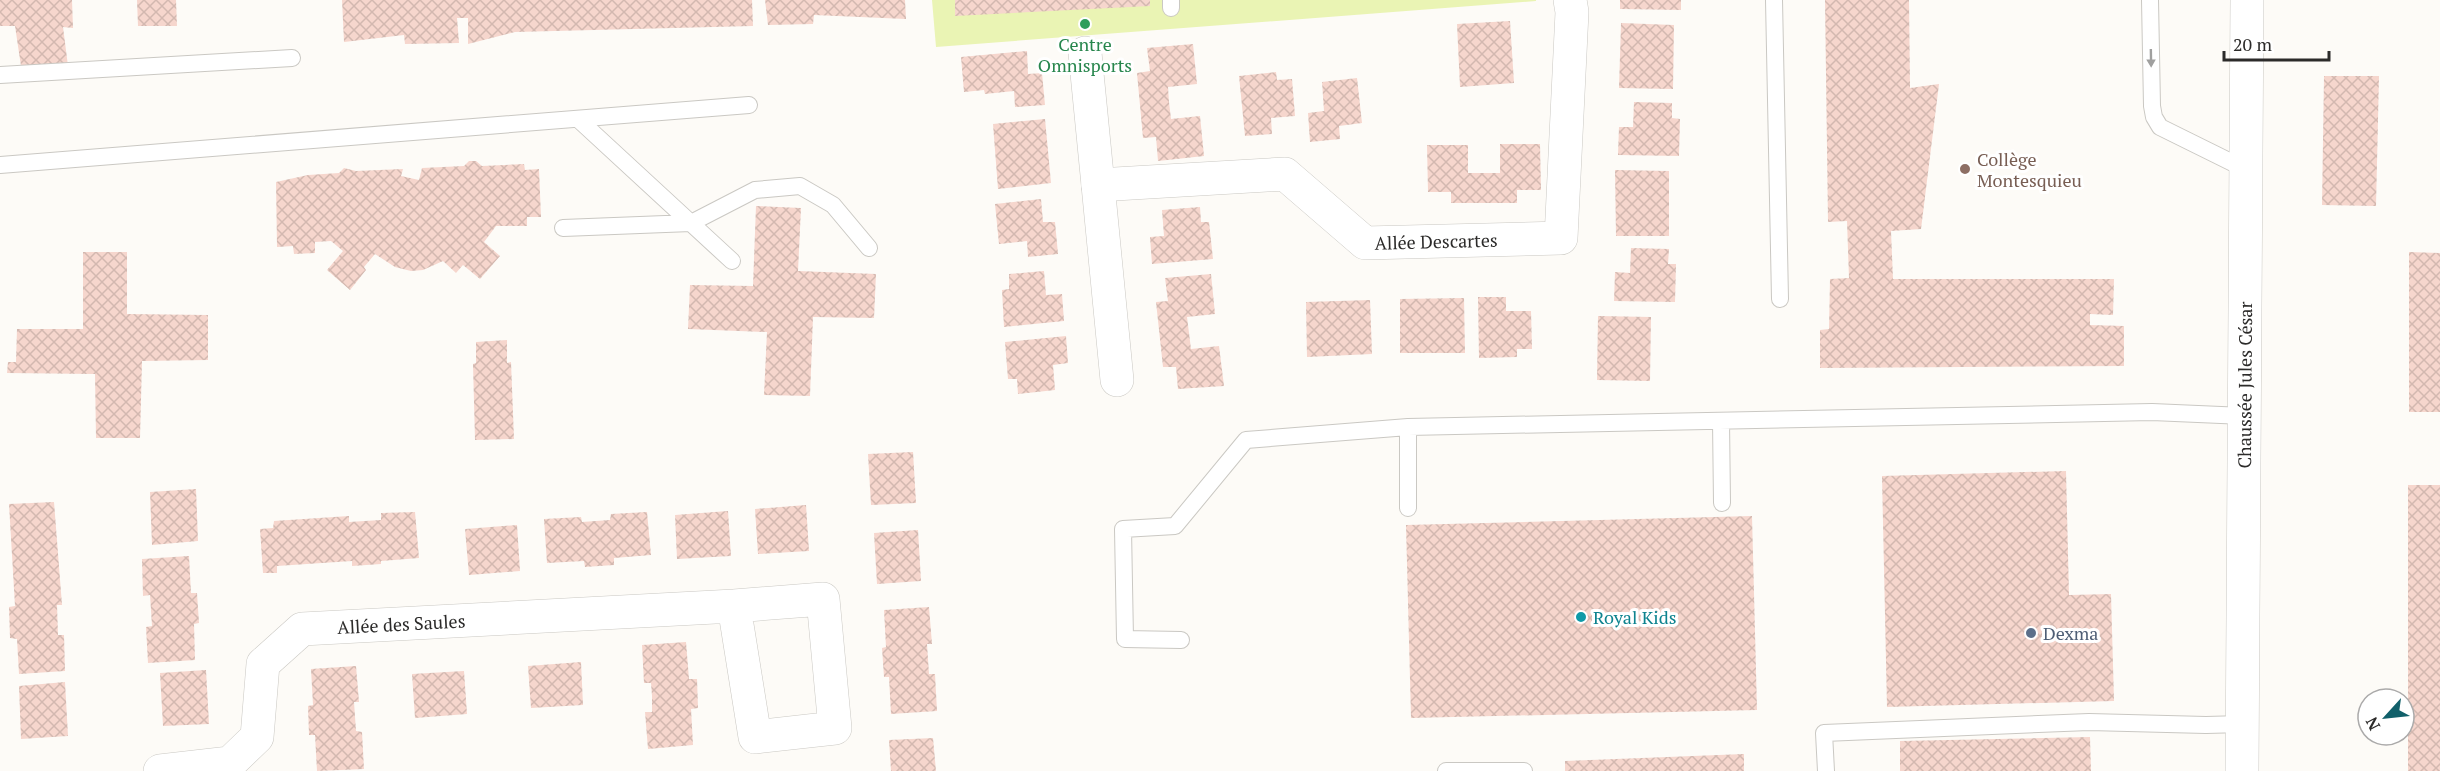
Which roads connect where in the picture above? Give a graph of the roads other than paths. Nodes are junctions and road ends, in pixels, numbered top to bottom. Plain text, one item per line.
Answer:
1 (1570, 0) edge
2 (1774, 0) edge
3 (2150, 0) edge
4 (2247, 0) edge
5 (1085, 53) dead end
6 (292, 58) dead end
7 (0, 75) edge
8 (749, 105) dead end
9 (578, 119) junction
10 (0, 165) edge
11 (2247, 171) junction
12 (1098, 185) junction
13 (691, 223) junction
14 (564, 228) dead end
15 (869, 248) dead end
16 (732, 261) dead end
17 (1780, 299) dead end
18 (1117, 380) dead end
19 (2244, 416) junction
20 (1721, 421) junction
21 (1408, 427) junction
22 (1722, 503) dead end
23 (1408, 508) dead end
24 (734, 606) junction
25 (1181, 640) dead end
26 (2242, 724) junction
27 (160, 771) edge
28 (1446, 771) edge
29 (1524, 771) edge
30 (1826, 771) edge
31 (2242, 771) edge

1 - 12 street, Allée Descartes
2 - 17 lane
3 -> 11 lane
4 - 11 street, Chaussée Jules César
5 - 12 street
6 - 7 lane
8 - 9 lane
9 - 10 lane
9 - 13 lane
11 - 19 street, Chaussée Jules César
12 - 18 street
13 - 14 lane
13 - 15 lane
13 - 16 lane
19 - 20 lane
19 - 26 street, Chaussée Jules César
20 - 21 lane
20 - 22 lane
21 - 23 lane
21 - 25 lane
24 - 24 street, Allée des Saules
24 - 27 street, Allée des Saules
26 - 30 lane
26 - 31 street, Chaussée Jules César
28 - 29 lane

